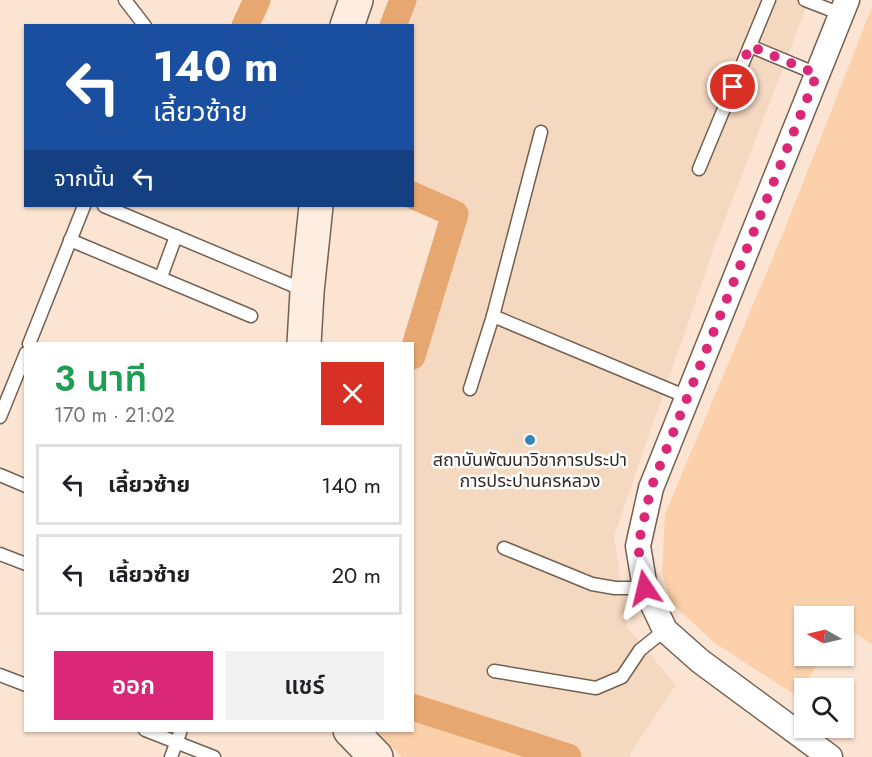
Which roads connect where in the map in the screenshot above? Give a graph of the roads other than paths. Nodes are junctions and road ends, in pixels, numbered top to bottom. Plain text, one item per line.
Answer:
1 (125, 0) edge
2 (356, 0) edge
3 (769, 0) edge
4 (805, 0) edge
5 (844, 7) edge
6 (143, 24) edge
7 (348, 24) edge
8 (750, 46) junction
9 (817, 74) junction
10 (541, 132) dead end
11 (699, 169) dead end
12 (84, 207) edge
13 (106, 207) edge
14 (316, 207) edge
15 (176, 236) junction
16 (70, 240) junction
17 (161, 278) junction
18 (307, 292) junction
19 (251, 316) dead end
20 (493, 316) junction
21 (30, 342) edge
22 (304, 342) edge
23 (24, 357) edge
24 (470, 389) dead end
25 (687, 398) junction
26 (0, 417) edge
27 (0, 476) edge
28 (24, 485) edge
29 (504, 548) dead end
30 (0, 554) edge
31 (24, 563) edge
32 (645, 588) junction
33 (665, 630) junction
34 (494, 671) dead end
35 (0, 675) edge
36 (24, 684) edge
37 (155, 732) edge
38 (352, 732) edge
39 (179, 737) edge
40 (171, 757) edge
41 (214, 757) edge
42 (376, 757) edge
43 (830, 757) edge

1 - 6 lane
2 - 7 street
3 - 8 lane
4 - 5 lane
5 - 9 street
8 - 9 lane
8 - 11 lane
9 - 25 street
10 - 20 lane
12 - 16 lane
13 - 15 lane
14 - 18 street
15 - 17 lane
15 - 18 lane
16 - 17 lane
16 - 21 lane
17 - 19 lane
18 - 22 street
20 - 24 lane
20 - 25 lane
23 - 26 lane
25 - 32 street
27 - 28 lane
29 - 32 lane
30 - 31 lane
32 - 33 street
33 - 34 lane
33 - 43 street
35 - 36 lane
37 - 39 lane
38 - 42 street
39 - 40 lane
39 - 41 lane

